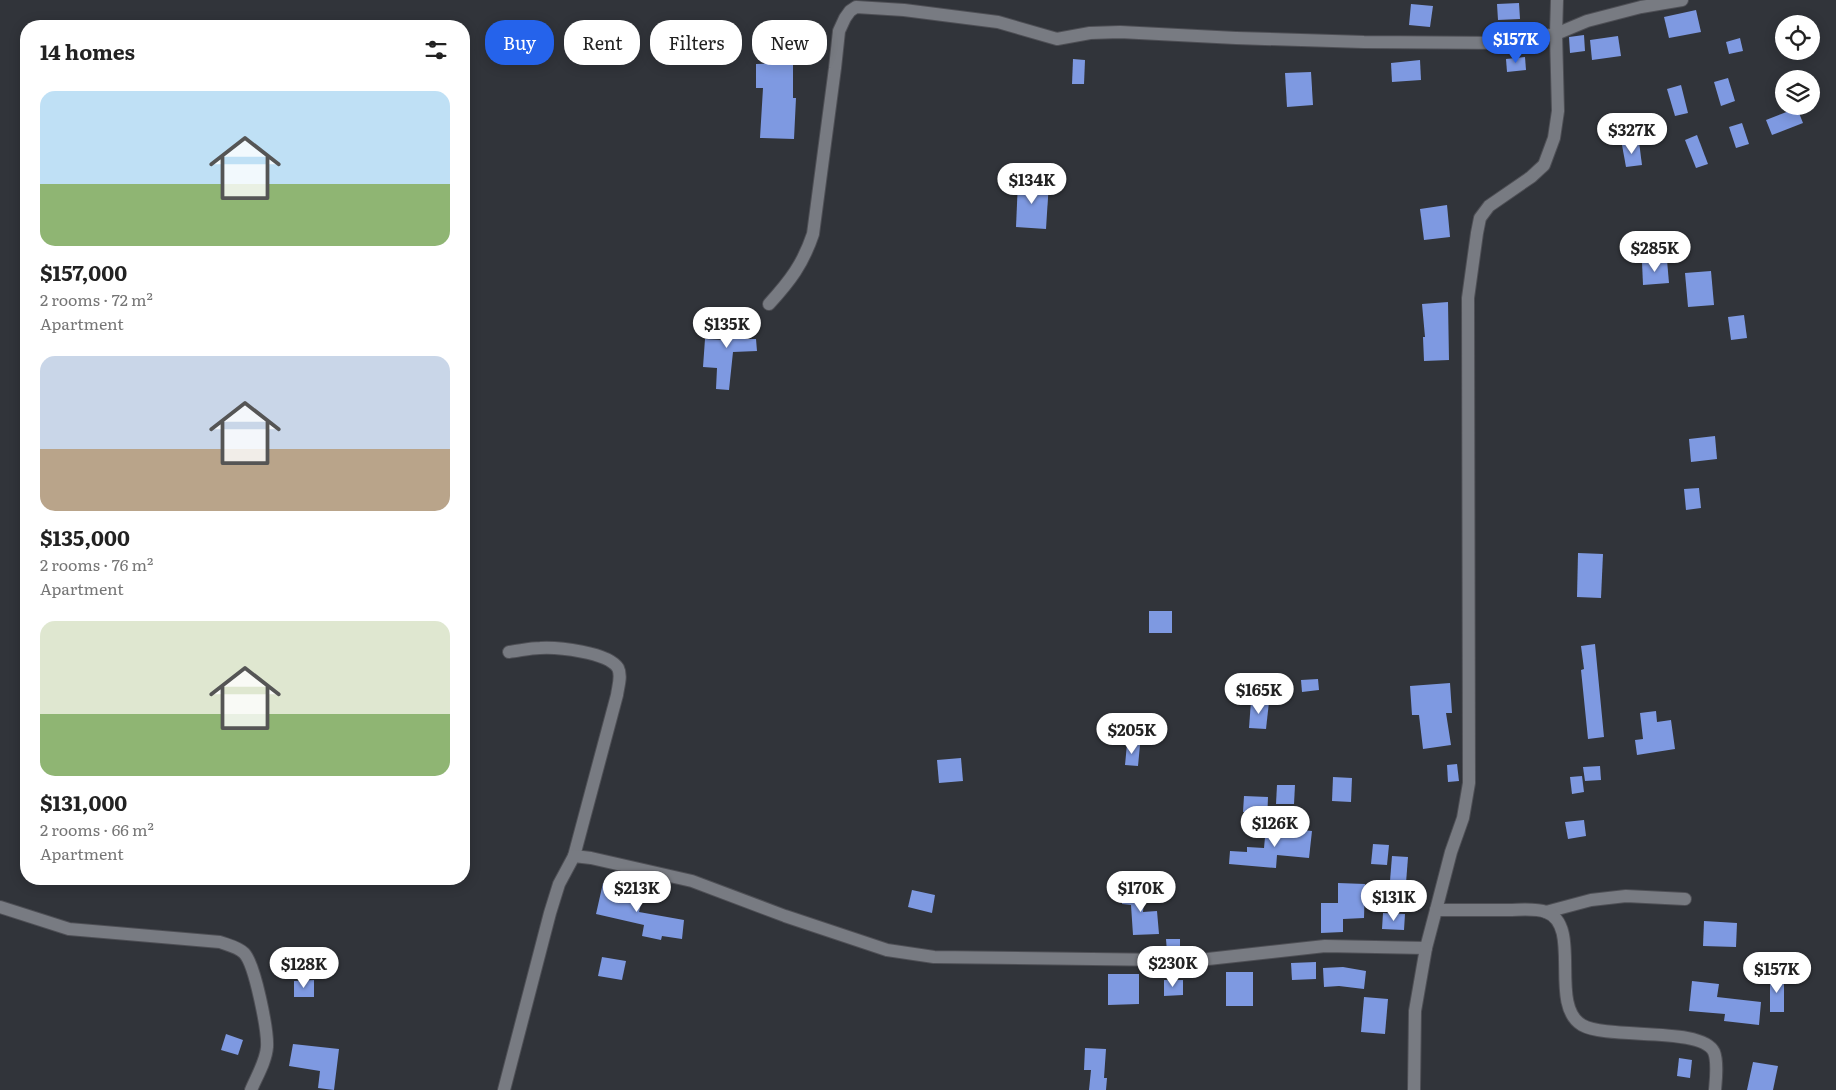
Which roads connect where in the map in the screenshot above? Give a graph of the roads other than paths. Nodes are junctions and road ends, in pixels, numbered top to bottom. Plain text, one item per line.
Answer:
1 (1557, 0) edge
2 (1682, 0) edge
3 (1556, 34) junction
4 (769, 304) dead end
5 (509, 652) dead end
6 (574, 856) junction
7 (1684, 899) dead end
8 (0, 907) edge
9 (1436, 910) junction
10 (1546, 912) junction
11 (1426, 948) junction
12 (251, 1090) edge
13 (504, 1090) edge
14 (1414, 1090) edge
15 (1715, 1090) edge

1 - 3 street
2 - 3 street
3 - 4 street
3 - 9 street
5 - 6 street
6 - 11 street
6 - 13 street
7 - 10 street
8 - 12 street
9 - 10 street
9 - 11 street
10 - 15 street
11 - 14 street

